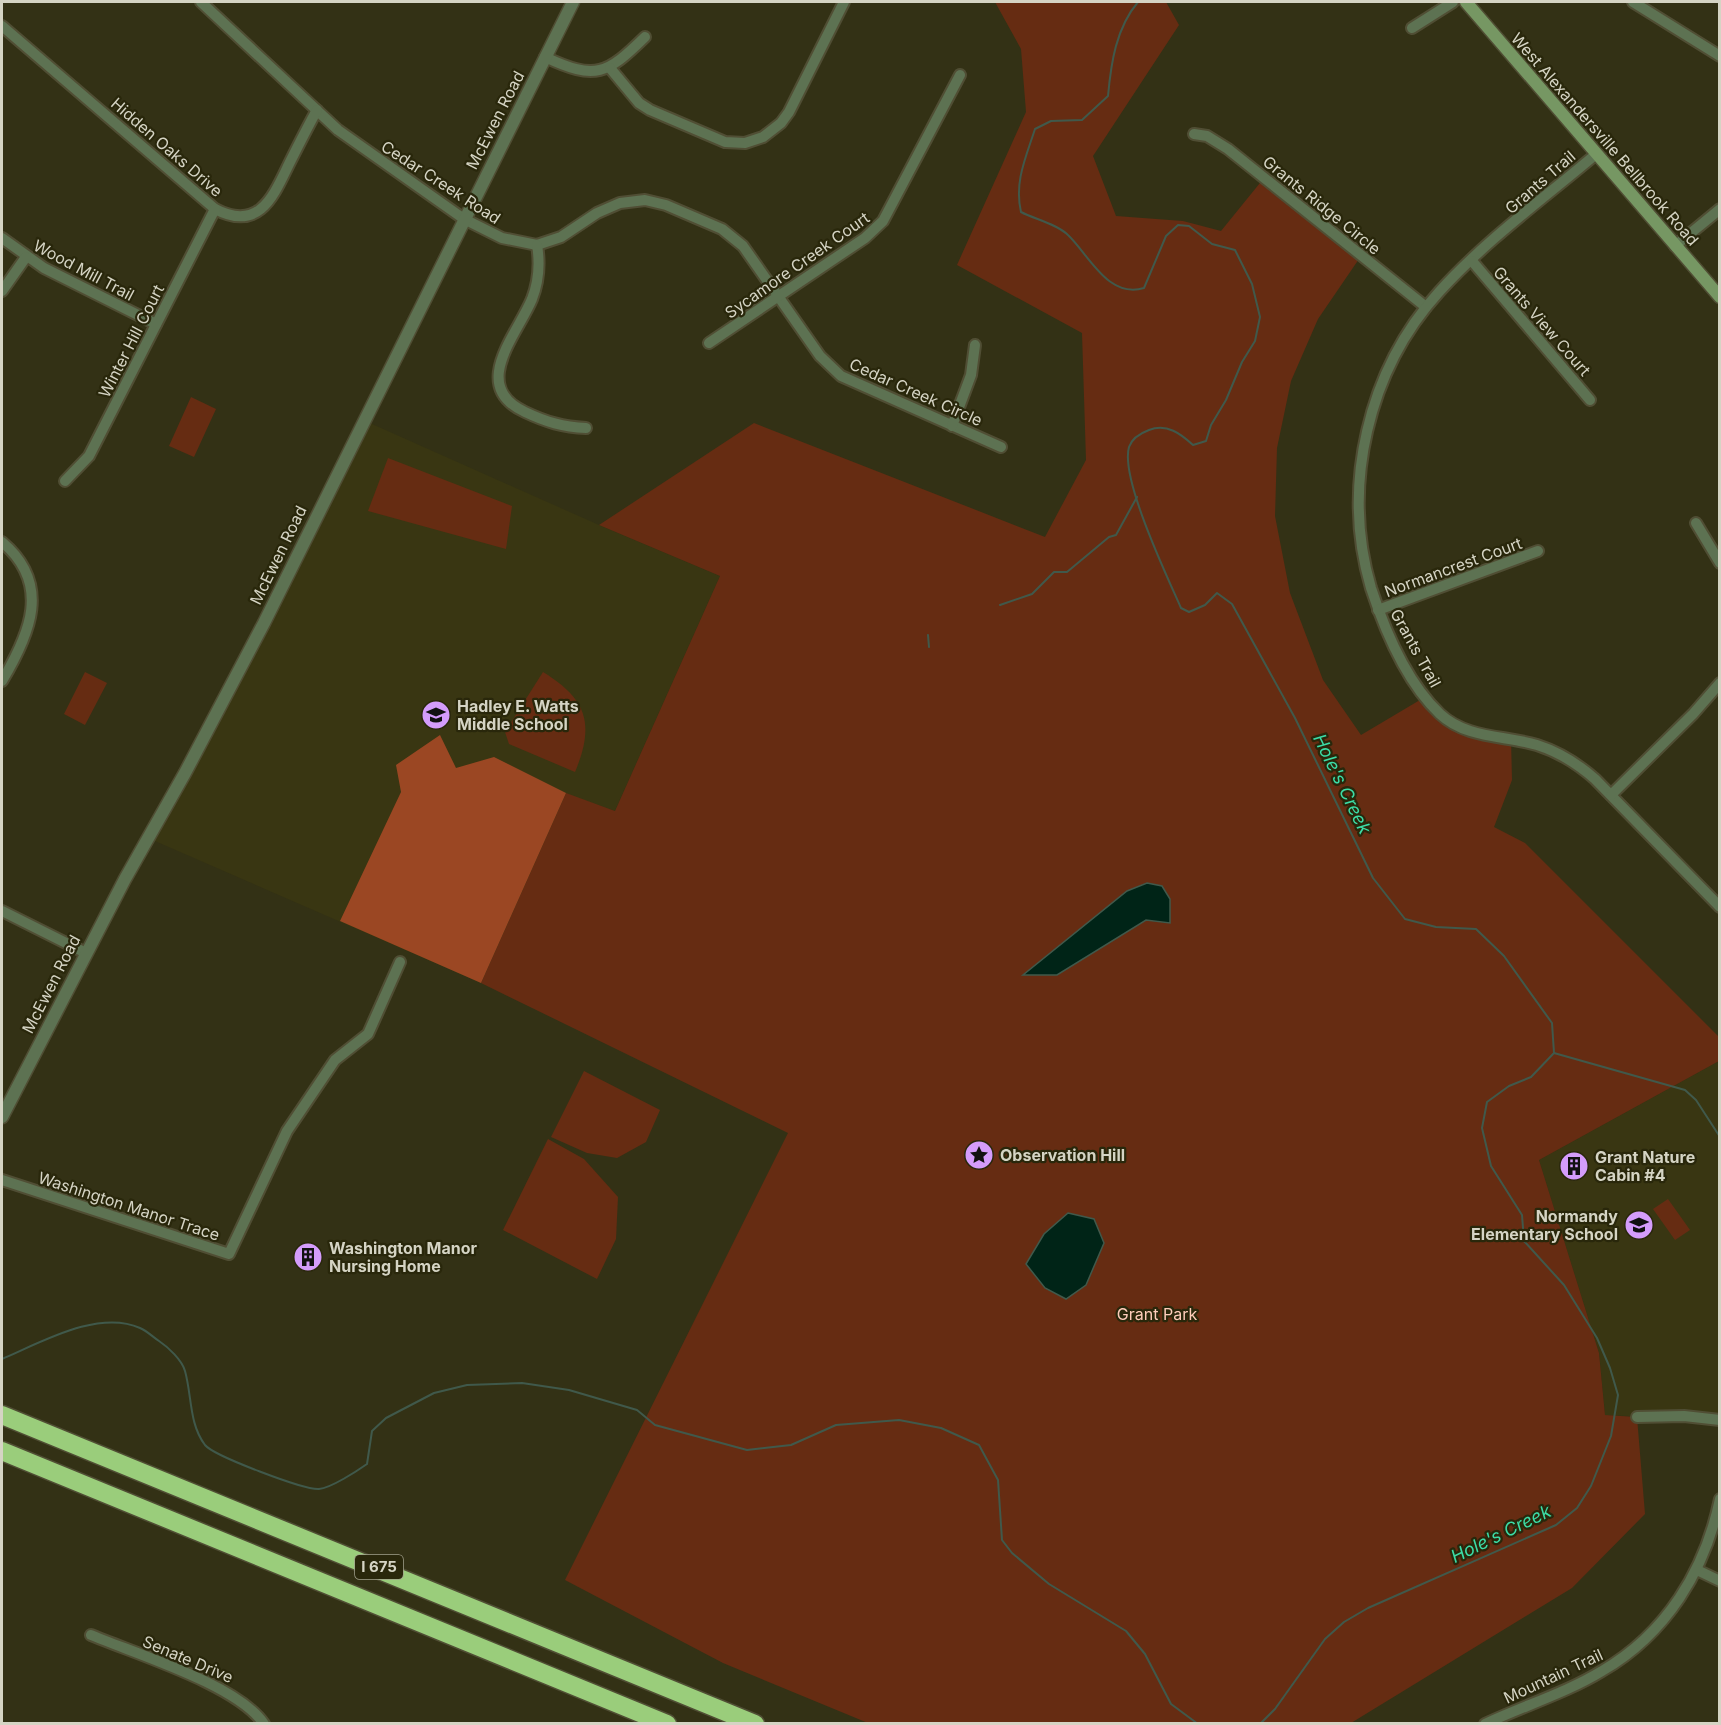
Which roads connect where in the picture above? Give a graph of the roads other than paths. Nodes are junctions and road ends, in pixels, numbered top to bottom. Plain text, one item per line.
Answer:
1 (201, 2) edge
2 (573, 2) edge
3 (844, 2) edge
4 (1453, 2) edge
5 (1466, 2) edge
6 (1633, 2) edge
7 (2, 26) edge
8 (1412, 28) dead end
9 (645, 36) dead end
10 (1719, 56) edge
11 (545, 57) junction
12 (610, 68) junction
13 (960, 75) dead end
14 (317, 110) junction
15 (1194, 134) dead end
16 (1595, 154) junction
17 (1719, 208) edge
18 (215, 209) junction
19 (464, 219) junction
20 (2, 238) edge
21 (537, 244) junction
22 (1675, 246) junction
23 (26, 257) junction
24 (1472, 261) junction
25 (2, 291) edge
26 (1719, 297) edge
27 (779, 298) junction
28 (1426, 307) junction
29 (156, 324) junction
30 (801, 330) joint
31 (709, 343) dead end
32 (975, 345) dead end
33 (1590, 400) dead end
34 (952, 426) junction
35 (586, 428) dead end
36 (1001, 447) dead end
37 (65, 481) dead end
38 (1696, 523) dead end
39 (2, 542) edge
40 (1538, 551) dead end
41 (1719, 563) edge
42 (1378, 610) junction
43 (2, 681) edge
44 (1719, 683) edge
45 (1611, 795) junction
46 (1719, 907) edge
47 (2, 911) edge
48 (86, 954) junction
49 (400, 962) dead end
50 (2, 1117) edge
51 (2, 1180) edge
52 (2, 1415) edge
53 (1637, 1417) dead end
54 (1719, 1420) edge
55 (2, 1451) edge
56 (1719, 1499) edge
57 (1697, 1570) junction
58 (1719, 1581) edge
59 (91, 1635) dead end
60 (264, 1724) edge
61 (667, 1724) edge
62 (755, 1724) edge
63 (1485, 1724) edge

1 - 14 street, Cedar Creek Road
2 - 11 street, McEwen Road
3 - 12 street
4 - 8 street
5 - 16 main road, West Alexandersville Bellbrook Road
6 - 10 street
7 - 18 street, Hidden Oaks Drive
9 - 12 street
11 - 12 street
11 - 19 street, McEwen Road
13 - 27 street, Sycamore Creek Court
14 - 18 street, Hidden Oaks Drive
14 - 19 street, Cedar Creek Road
15 - 28 street, Grants Ridge Circle
16 - 22 main road, West Alexandersville Bellbrook Road
16 - 24 street, Grants Trail
17 - 22 street
18 - 29 street, Winter Hill Court
19 - 21 street, Cedar Creek Road
19 - 48 street, McEwen Road
20 - 23 street, Wood Mill Trail
21 - 27 street, Cedar Creek Road
21 - 35 street
22 - 26 main road, West Alexandersville Bellbrook Road
23 - 25 street
23 - 29 street, Wood Mill Trail
24 - 28 street, Grants Trail
24 - 33 street, Grants View Court
27 - 30 street, Cedar Creek Road
27 - 31 street, Sycamore Creek Court
28 - 42 street, Grants Trail
29 - 37 street, Winter Hill Court
30 - 34 street, Cedar Creek Circle
32 - 34 street
34 - 36 street, Cedar Creek Circle
38 - 41 street
39 - 43 street
40 - 42 street, Normancrest Court
42 - 45 street, Grants Trail
44 - 45 street
45 - 46 street, Grants Trail
47 - 48 street
48 - 50 street, McEwen Road
49 - 51 street, Washington Manor Trace
52 - 62 highway, I 675
53 - 54 street
55 - 61 highway, I 675
56 - 57 street, Mountain Trail
57 - 58 street
57 - 63 street, Mountain Trail
59 - 60 street, Senate Drive

